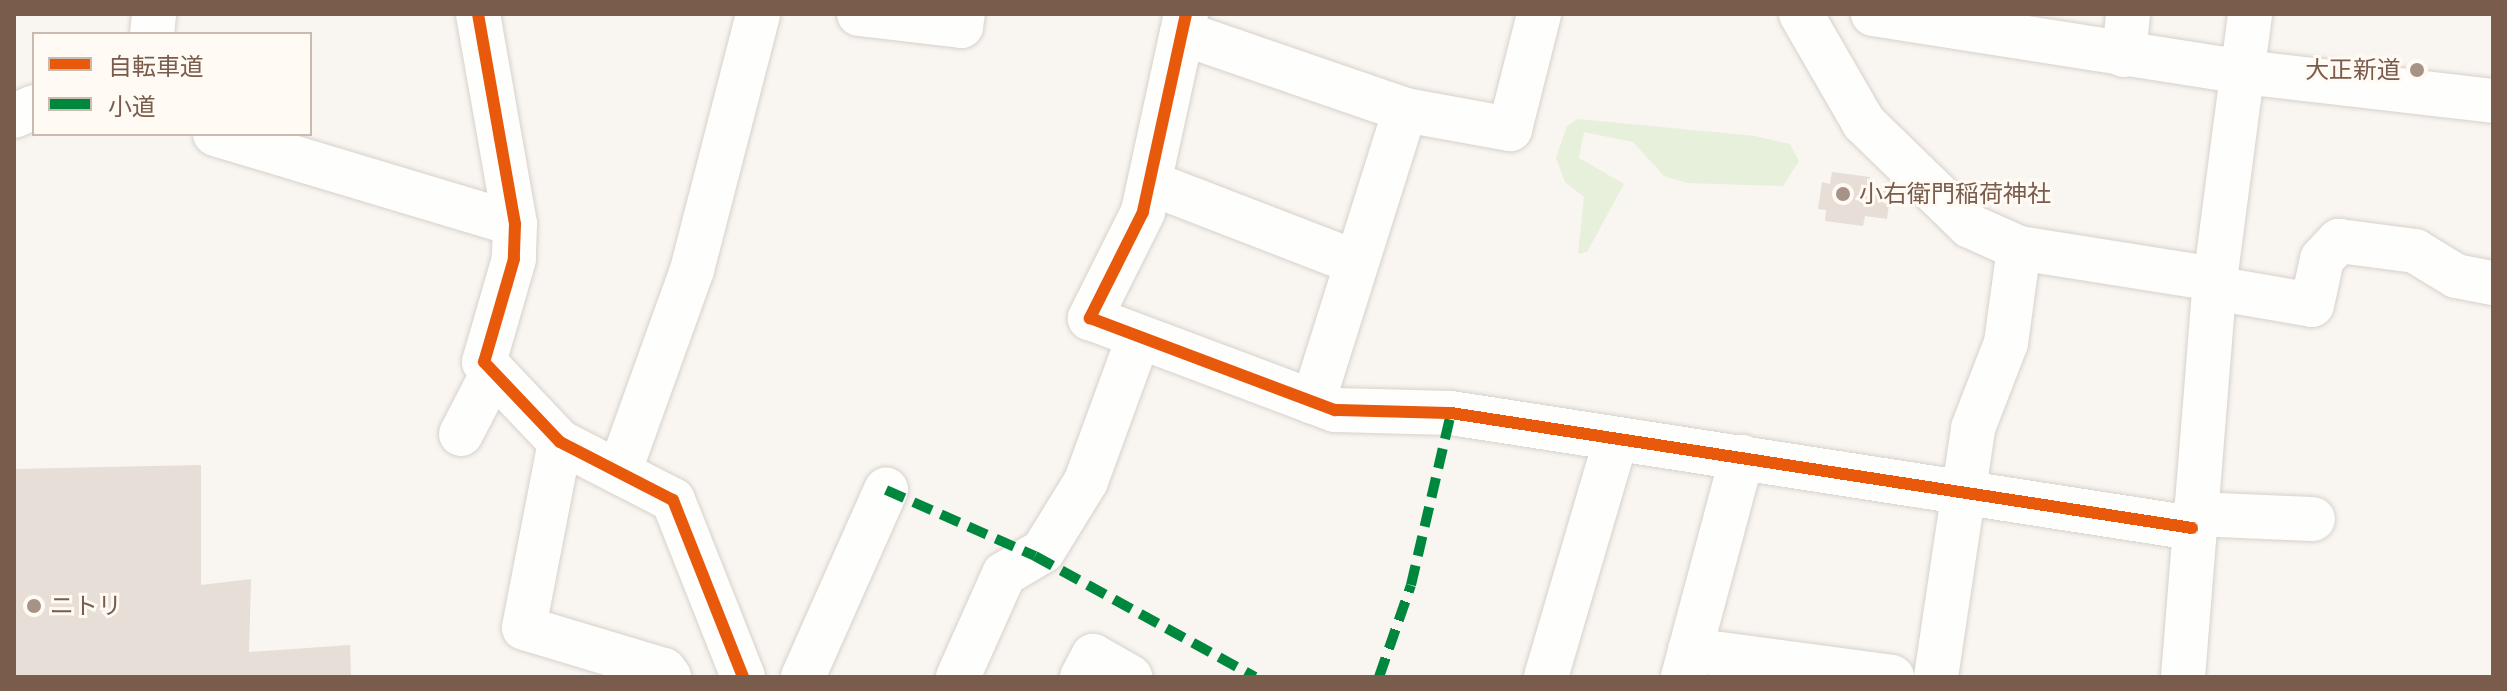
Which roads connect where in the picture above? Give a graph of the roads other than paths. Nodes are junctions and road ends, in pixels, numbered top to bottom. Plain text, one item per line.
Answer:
1 (478, 14) edge
2 (758, 14) edge
3 (859, 14) edge
4 (963, 14) edge
5 (1539, 14) edge
6 (1801, 14) edge
7 (1873, 14) edge
8 (2250, 14) edge
9 (1184, 24) edge
10 (2126, 34) edge
11 (2243, 72) junction
12 (2493, 101) edge
13 (1405, 110) junction
14 (222, 136) edge
15 (1150, 183) junction
16 (515, 224) junction
17 (2019, 248) junction
18 (1355, 262) junction
19 (2493, 283) edge
20 (2215, 284) junction
21 (1138, 339) junction
22 (493, 372) junction
23 (1313, 402) junction
24 (461, 434) dead end
25 (560, 442) junction
26 (1615, 442) junction
27 (1742, 457) junction
28 (620, 470) junction
29 (886, 490) dead end
30 (1965, 493) junction
31 (2313, 519) dead end
32 (2192, 521) junction
33 (1687, 663) edge
34 (669, 677) edge
35 (743, 677) edge
36 (803, 677) edge
37 (958, 677) edge
38 (1082, 677) edge
39 (1130, 677) edge
40 (1546, 677) edge
41 (1892, 677) edge
42 (1936, 677) edge
43 (2183, 677) edge

1 - 16 street
2 - 28 street
3 - 4 street
5 - 13 street
6 - 17 street
7 - 10 street
8 - 11 street
9 - 13 street
9 - 15 street
10 - 11 street
11 - 12 street
11 - 20 street
13 - 18 street
14 - 16 street
15 - 18 street
15 - 21 street
16 - 22 street
17 - 20 street
17 - 30 street
18 - 23 street
19 - 20 street
20 - 32 street
21 - 23 street
21 - 37 street
22 - 24 street
22 - 25 street
23 - 26 street
25 - 28 street
25 - 34 street
26 - 27 street
26 - 40 street
27 - 30 street
27 - 33 street
28 - 35 street
29 - 36 street
30 - 32 street
30 - 42 street
31 - 32 street
32 - 43 street
33 - 41 street
38 - 39 street

